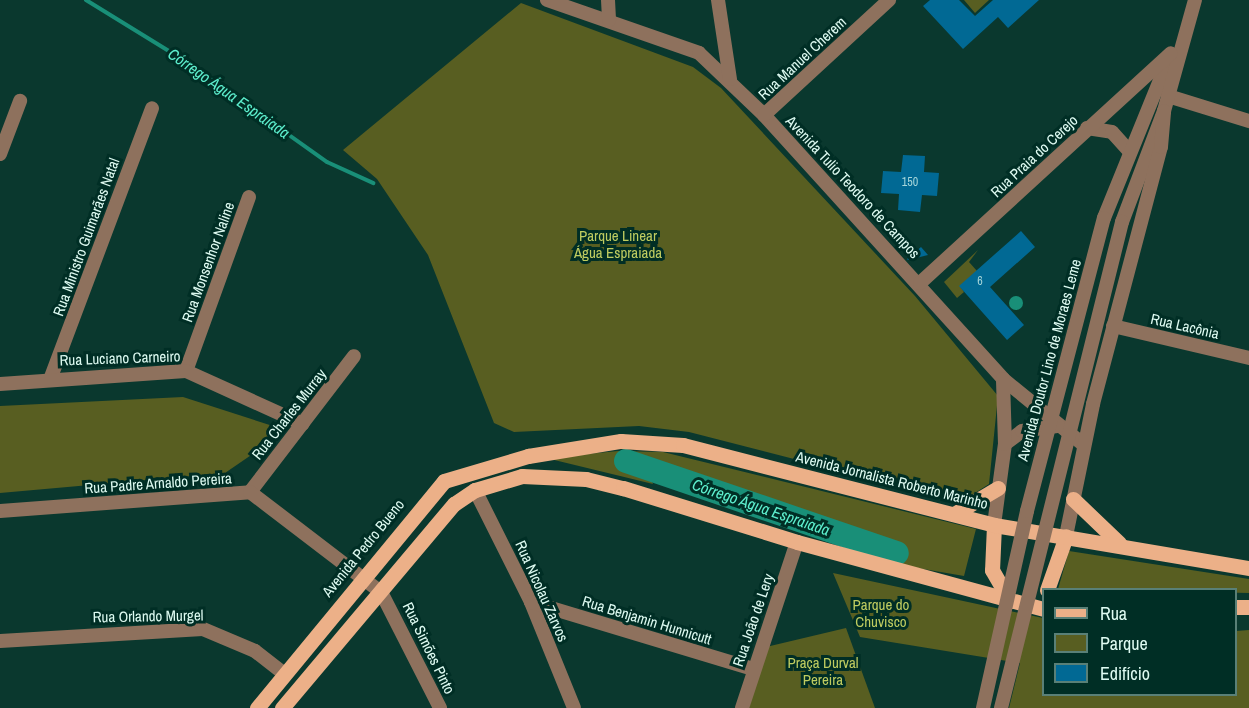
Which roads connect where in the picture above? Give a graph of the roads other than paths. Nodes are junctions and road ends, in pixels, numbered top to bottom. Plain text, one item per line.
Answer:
1 (547, 0) edge
2 (608, 0) edge
3 (718, 0) edge
4 (889, 0) edge
5 (1195, 0) edge
6 (609, 21) junction
7 (1185, 33) junction
8 (1171, 53) junction
9 (730, 79) junction
10 (1168, 96) junction
11 (20, 101) dead end
12 (152, 108) dead end
13 (1164, 111) junction
14 (764, 116) junction
15 (1249, 121) edge
16 (1087, 128) junction
17 (1129, 151) junction
18 (0, 154) edge
19 (249, 197) dead end
20 (920, 283) junction
21 (1113, 326) junction
22 (354, 356) dead end
23 (1249, 358) edge
24 (186, 371) junction
25 (51, 377) junction
26 (1003, 379) junction
27 (0, 384) edge
28 (303, 424) junction
29 (1059, 426) junction
30 (1005, 444) junction
31 (1084, 445) junction
32 (528, 456) joint
33 (998, 488) junction
34 (475, 490) junction
35 (250, 492) junction
36 (1073, 499) junction
37 (0, 511) edge
38 (954, 514) junction
39 (994, 525) junction
40 (1066, 536) junction
41 (797, 542) junction
42 (1122, 544) junction
43 (1249, 568) edge
44 (362, 577) junction
45 (1048, 588) edge
46 (381, 592) junction
47 (1010, 601) junction
48 (531, 602) junction
49 (1041, 604) edge
50 (0, 641) edge
51 (753, 669) junction
52 (284, 674) junction
53 (289, 705) edge
54 (257, 708) edge
55 (440, 708) edge
56 (574, 708) edge
57 (742, 708) edge
58 (983, 708) edge
59 (1001, 708) edge

1 - 6 street, Avenida Tulio Teodoro de Campos
2 - 6 street
3 - 9 street
4 - 14 street, Rua Manuel Cherem
5 - 7 street, Avenida Doutor Lino de Moraes Leme
6 - 9 street, Avenida Tulio Teodoro de Campos
7 - 8 street, Avenida Doutor Lino de Moraes Leme
7 - 10 street, Avenida Doutor Lino de Moraes Leme
8 - 16 street, Rua Praia do Cerejo
8 - 17 street, Avenida Doutor Lino de Moraes Leme
9 - 14 street, Avenida Tulio Teodoro de Campos
10 - 13 street, Avenida Doutor Lino de Moraes Leme
10 - 15 street
11 - 18 street
12 - 25 street, Rua Ministro Guimarães Natal
13 - 21 street, Avenida Doutor Lino de Moraes Leme
13 - 59 street, Avenida Doutor Lino de Moraes Leme, bridge
14 - 20 street, Avenida Tulio Teodoro de Campos
16 - 17 street
16 - 20 street, Rua Praia do Cerejo
17 - 58 street, Avenida Doutor Lino de Moraes Leme, bridge
19 - 24 street, Rua Monsenhor Naline
20 - 26 street, Avenida Tulio Teodoro de Campos
21 - 23 street, Rua Lacônia
21 - 31 street, Avenida Doutor Lino de Moraes Leme
22 - 28 street, Rua Charles Murray
24 - 25 street, Rua Luciano Carneiro
24 - 28 street, Rua Luciano Carneiro
25 - 27 street, Rua Luciano Carneiro
26 - 29 street, Avenida Tulio Teodoro de Campos
26 - 30 street
28 - 35 street, Rua Charles Murray
29 - 30 street
29 - 31 street, Avenida Tulio Teodoro de Campos
30 - 33 street
31 - 36 street, Avenida Doutor Lino de Moraes Leme
32 - 38 main road, Avenida Jornalista Roberto Marinho
32 - 44 main road, Avenida Pedro Bueno
33 - 38 main road
33 - 39 street
34 - 41 main road
34 - 46 main road
34 - 48 street, Rua Nicolau Zarvos
35 - 37 street, Rua Padre Arnaldo Pereira
35 - 44 street, Rua Padre Arnaldo Pereira
36 - 40 street, Avenida Doutor Lino de Moraes Leme
36 - 42 main road
38 - 39 main road, Avenida Jornalista Roberto Marinho
39 - 40 main road, Avenida Jornalista Roberto Marinho
39 - 47 main road
40 - 42 main road, Avenida Jornalista Roberto Marinho
40 - 45 main road
41 - 47 main road
41 - 51 street, Rua João de Lery
42 - 43 main road, Avenida Jornalista Roberto Marinho
44 - 46 street, Rua Simões Pinto
44 - 52 main road, Avenida Pedro Bueno
46 - 53 main road
46 - 55 street, Rua Simões Pinto
47 - 49 main road
48 - 51 street, Rua Benjamin Hunnicutt
48 - 56 street, Rua Nicolau Zarvos
50 - 52 street, Rua Orlando Murgel
51 - 57 street, Rua João de Lery
52 - 54 main road, Avenida Pedro Bueno

